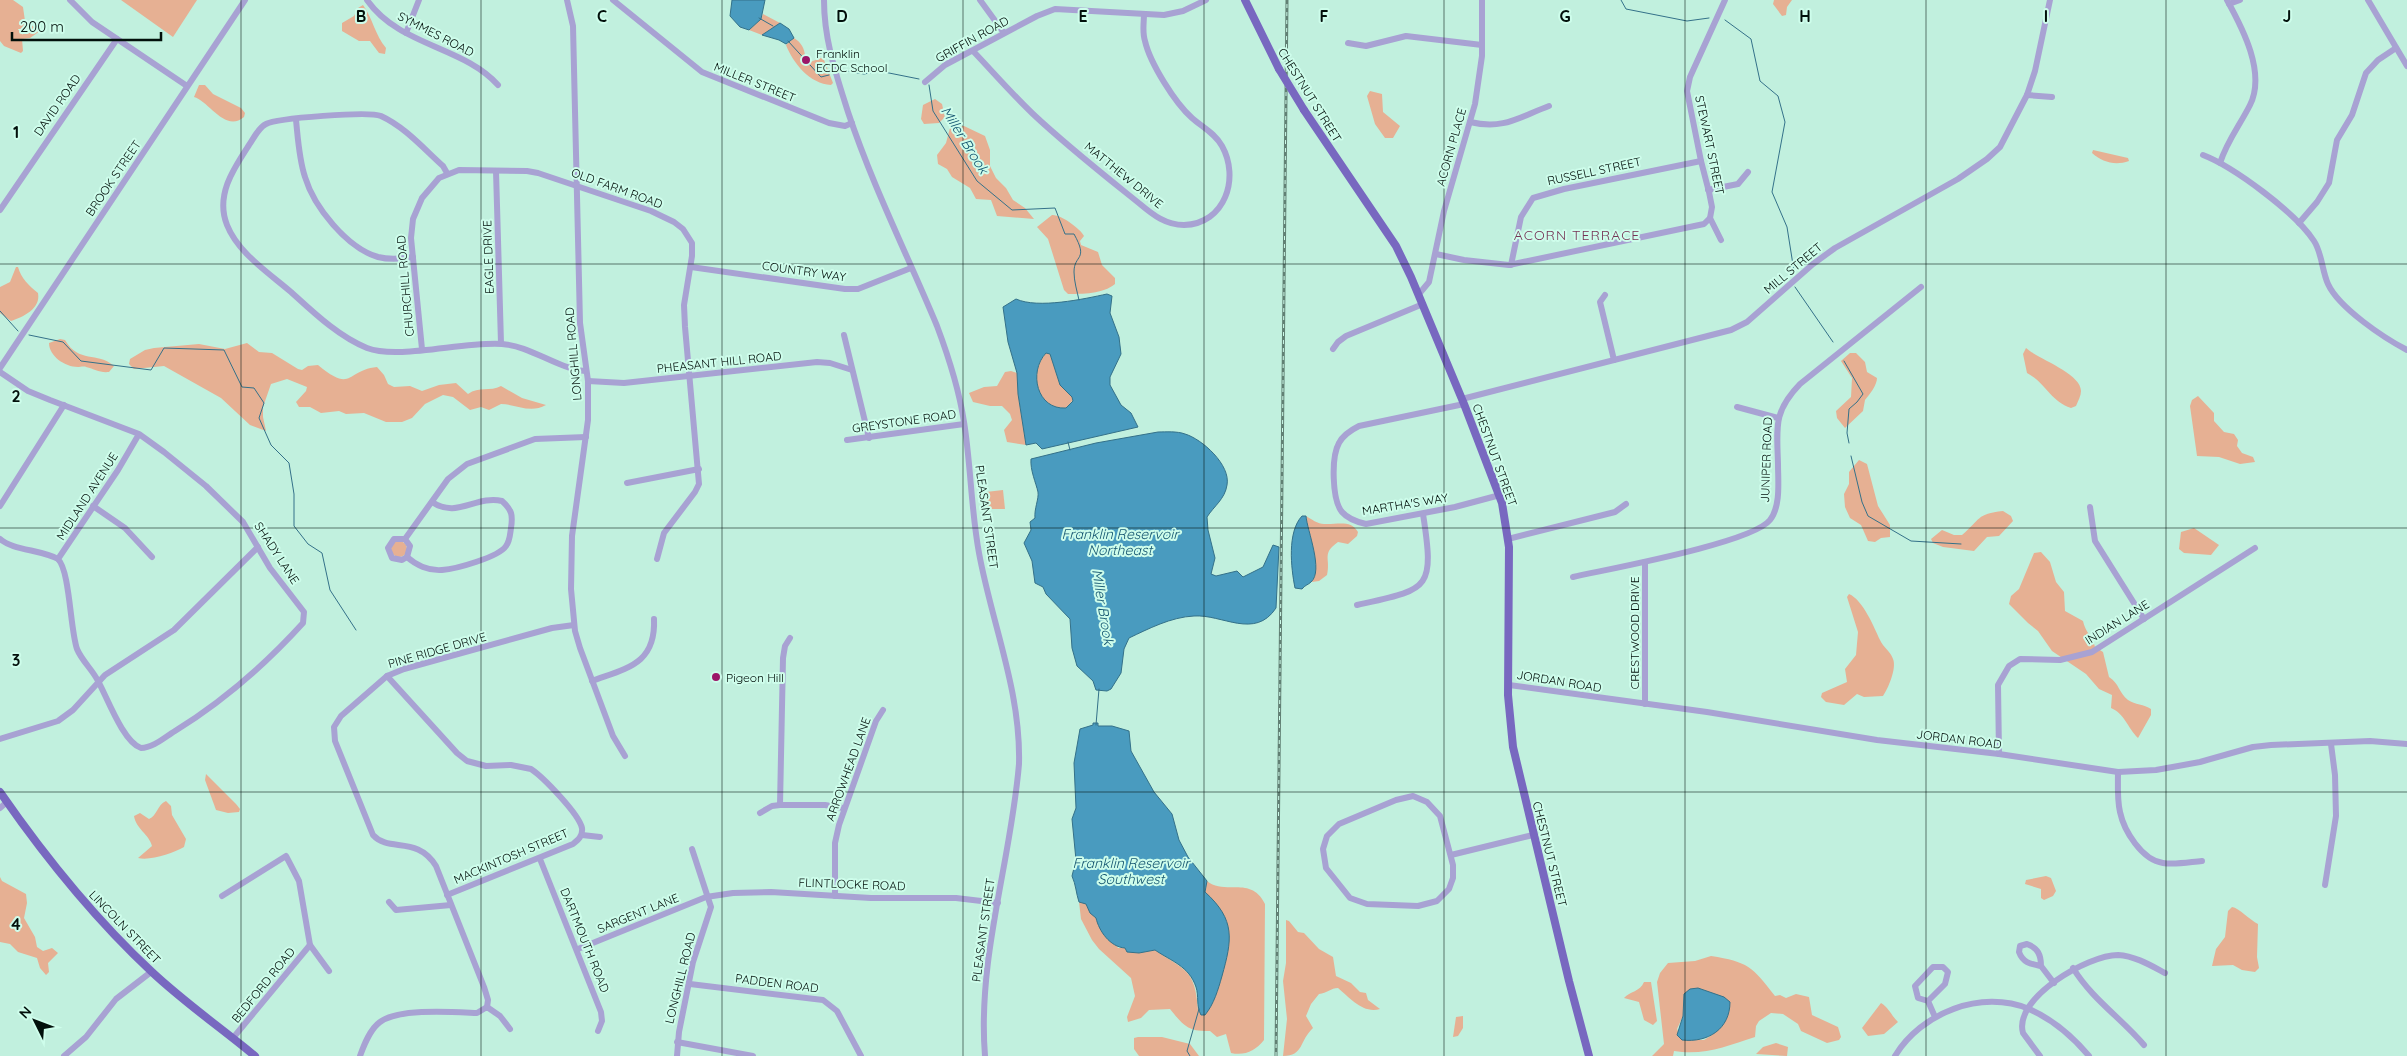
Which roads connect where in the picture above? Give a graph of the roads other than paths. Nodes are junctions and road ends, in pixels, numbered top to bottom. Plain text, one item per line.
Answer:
1 (70, 0) edge
2 (245, 0) edge
3 (367, 0) edge
4 (420, 0) edge
5 (567, 0) edge
6 (613, 0) edge
7 (824, 0) edge
8 (980, 0) edge
9 (1206, 0) edge
10 (1244, 0) edge
11 (1482, 0) edge
12 (1725, 0) edge
13 (2050, 0) edge
14 (2240, 0) edge
15 (2368, 0) edge
16 (2228, 2) edge
17 (1144, 14) junction
18 (406, 33) junction
19 (1004, 33) junction
20 (118, 39) junction
21 (1348, 43) dead end
22 (1482, 44) junction
23 (2396, 48) junction
24 (973, 51) junction
25 (2407, 66) edge
26 (925, 82) dead end
27 (498, 85) dead end
28 (187, 86) junction
29 (2027, 95) junction
30 (2052, 97) dead end
31 (1549, 106) dead end
32 (296, 120) junction
33 (1470, 122) junction
34 (852, 123) junction
35 (2203, 155) dead end
36 (1700, 161) junction
37 (2220, 163) junction
38 (496, 171) junction
39 (1748, 172) dead end
40 (447, 173) junction
41 (577, 186) junction
42 (1708, 190) junction
43 (0, 210) edge
44 (1710, 218) junction
45 (2299, 223) junction
46 (1721, 240) dead end
47 (1436, 254) junction
48 (413, 257) junction
49 (1510, 265) junction
50 (691, 266) junction
51 (911, 268) junction
52 (1921, 287) dead end
53 (1419, 294) junction
54 (1605, 295) dead end
55 (1423, 304) junction
56 (844, 335) dead end
57 (501, 344) junction
58 (422, 349) junction
59 (1333, 349) dead end
60 (2407, 350) edge
61 (1614, 360) junction
62 (0, 370) edge
63 (852, 370) junction
64 (585, 371) junction
65 (688, 377) junction
66 (588, 381) junction
67 (1463, 402) junction
68 (64, 405) junction
69 (1737, 407) dead end
70 (1778, 418) junction
71 (964, 424) junction
72 (139, 434) junction
73 (586, 437) junction
74 (869, 438) junction
75 (847, 440) dead end
76 (698, 469) junction
77 (627, 483) dead end
78 (1500, 495) junction
79 (432, 502) junction
80 (1626, 504) dead end
81 (0, 506) edge
82 (93, 506) junction
83 (2090, 507) dead end
84 (1423, 514) junction
85 (0, 539) edge
86 (1508, 539) junction
87 (405, 540) junction
88 (258, 547) junction
89 (2255, 548) dead end
90 (152, 557) dead end
91 (407, 557) junction
92 (58, 559) junction
93 (658, 559) dead end
94 (1645, 562) junction
95 (1573, 577) dead end
96 (1357, 605) dead end
97 (654, 619) dead end
98 (2144, 619) junction
99 (574, 625) junction
100 (790, 638) dead end
101 (387, 676) junction
102 (98, 681) junction
103 (592, 681) junction
104 (1509, 685) junction
105 (1645, 704) junction
106 (883, 710) dead end
107 (0, 739) edge
108 (2331, 744) junction
109 (2407, 744) edge
110 (1999, 754) junction
111 (625, 756) dead end
112 (2118, 772) junction
113 (0, 792) edge
114 (7, 802) junction
115 (780, 805) junction
116 (0, 808) edge
117 (843, 808) junction
118 (760, 813) dead end
119 (582, 835) junction
120 (1533, 835) junction
121 (600, 837) dead end
122 (692, 850) dead end
123 (1451, 855) junction
124 (540, 859) junction
125 (2202, 861) dead end
126 (2325, 885) dead end
127 (447, 895) junction
128 (222, 896) dead end
129 (835, 896) junction
130 (706, 898) junction
131 (389, 902) dead end
132 (998, 903) junction
133 (451, 905) junction
134 (310, 945) junction
135 (578, 949) junction
136 (2041, 966) dead end
137 (2073, 968) junction
138 (329, 971) dead end
139 (151, 972) junction
140 (2165, 973) dead end
141 (2054, 983) junction
142 (690, 984) junction
143 (1928, 1001) junction
144 (487, 1007) junction
145 (2027, 1008) junction
146 (1935, 1017) junction
147 (510, 1029) dead end
148 (598, 1031) dead end
149 (233, 1038) junction
150 (677, 1042) junction
151 (2144, 1045) dead end
152 (64, 1056) edge
153 (255, 1056) edge
154 (360, 1056) edge
155 (677, 1056) edge
156 (753, 1056) edge
157 (861, 1056) edge
158 (985, 1056) edge
159 (1589, 1056) edge
160 (1895, 1056) edge
161 (2040, 1056) edge
162 (2088, 1056) edge

1 - 20 street
2 - 28 street, BROOK STREET
3 - 18 street, SYMMES ROAD
4 - 18 street
5 - 41 street, LONGHILL ROAD
6 - 34 street, MILLER STREET
7 - 34 street, PLEASANT STREET
8 - 19 street
9 - 17 street, GRIFFIN ROAD
10 - 53 main road, CHESTNUT STREET, bridge
11 - 22 street, ACORN PLACE
12 - 36 street, STEWART STREET
13 - 29 street, MILL STREET
14 - 16 street
15 - 23 street
16 - 37 street
17 - 19 street, GRIFFIN ROAD
17 - 24 street, MATTHEW DRIVE
18 - 27 street, SYMMES ROAD
19 - 24 street, GRIFFIN ROAD
20 - 28 street
20 - 43 street, DAVID ROAD
21 - 22 street
22 - 33 street, ACORN PLACE
23 - 25 street
23 - 45 street
24 - 26 street, GRIFFIN ROAD
28 - 62 street, BROOK STREET
29 - 30 street
29 - 61 street, MILL STREET
31 - 33 street
32 - 40 street
32 - 48 street
32 - 58 street
33 - 47 street, ACORN PLACE
34 - 51 street, PLEASANT STREET
35 - 37 street
36 - 42 street, STEWART STREET
36 - 49 street, RUSSELL STREET
37 - 45 street
38 - 40 street, OLD FARM ROAD
38 - 41 street, OLD FARM ROAD
38 - 57 street, EAGLE DRIVE
39 - 42 street
40 - 48 street, CHURCHILL ROAD
41 - 50 street, OLD FARM ROAD
41 - 64 street, LONGHILL ROAD
42 - 44 street, STEWART STREET
44 - 46 street, STEWART STREET
44 - 49 street
45 - 60 street
47 - 49 street
47 - 53 street, ACORN PLACE
48 - 58 street, CHURCHILL ROAD
50 - 51 street, COUNTRY WAY
50 - 65 street, OLD FARM ROAD
51 - 71 street, PLEASANT STREET
52 - 70 street, JUNIPER ROAD
53 - 55 main road, CHESTNUT STREET
54 - 61 street
55 - 59 street
55 - 67 main road, CHESTNUT STREET
56 - 63 street
57 - 58 street
57 - 64 street
61 - 67 street, MILL STREET
62 - 68 street, SHADY LANE
63 - 65 street, PHEASANT HILL ROAD
63 - 74 street
64 - 66 street, LONGHILL ROAD
65 - 66 street, PHEASANT HILL ROAD
65 - 76 street, OLD FARM ROAD
66 - 73 street, LONGHILL ROAD
67 - 78 main road, CHESTNUT STREET
67 - 84 street, MARTHA'S WAY
68 - 72 street, SHADY LANE
68 - 81 street
69 - 70 street
70 - 94 street, JUNIPER ROAD
71 - 74 street, GREYSTONE ROAD
71 - 132 street, PLEASANT STREET
72 - 82 street, MIDLAND AVENUE
72 - 88 street, SHADY LANE
73 - 79 street
73 - 99 street, LONGHILL ROAD
74 - 75 street, GREYSTONE ROAD
76 - 77 street
76 - 93 street, OLD FARM ROAD
78 - 84 street, MARTHA'S WAY
78 - 86 main road, CHESTNUT STREET
79 - 87 street
79 - 91 street
80 - 86 street
82 - 90 street
82 - 92 street, MIDLAND AVENUE
83 - 98 street
84 - 96 street
85 - 92 street
86 - 104 main road, CHESTNUT STREET
87 - 91 street
87 - 91 street
88 - 102 street
88 - 102 street, SHADY LANE
89 - 98 street, INDIAN LANE
92 - 102 street, MIDLAND AVENUE
94 - 95 street, JUNIPER ROAD
94 - 105 street, CRESTWOOD DRIVE
97 - 103 street
98 - 110 street, INDIAN LANE
99 - 101 street, PINE RIDGE DRIVE
99 - 103 street, LONGHILL ROAD
100 - 115 street
101 - 119 street, MACKINTOSH STREET
101 - 127 street, PINE RIDGE DRIVE
102 - 107 street
103 - 111 street, LONGHILL ROAD
104 - 105 street, JORDAN ROAD
104 - 120 main road, CHESTNUT STREET
105 - 110 street, JORDAN ROAD
106 - 117 street, ARROWHEAD LANE
108 - 109 street, JORDAN ROAD
108 - 112 street, JORDAN ROAD
108 - 126 street
110 - 112 street, JORDAN ROAD
112 - 125 street
113 - 114 main road, LINCOLN STREET
114 - 116 street
114 - 139 main road, LINCOLN STREET
115 - 117 street
115 - 118 street
117 - 129 street, ARROWHEAD LANE
119 - 121 street, MACKINTOSH STREET
119 - 124 street, MACKINTOSH STREET
120 - 123 street
120 - 159 main road, CHESTNUT STREET
122 - 130 street, LONGHILL ROAD
123 - 123 street
124 - 127 street, MACKINTOSH STREET
124 - 135 street, DARTMOUTH ROAD
127 - 133 street, PINE RIDGE DRIVE
128 - 134 street
129 - 130 street, FLINTLOCKE ROAD
129 - 132 street, FLINTLOCKE ROAD
130 - 135 street, SARGENT LANE
130 - 142 street, LONGHILL ROAD
131 - 133 street
132 - 158 street, PLEASANT STREET
133 - 144 street, PINE RIDGE DRIVE
134 - 138 street
134 - 149 street, BEDFORD ROAD
135 - 148 street, DARTMOUTH ROAD
136 - 141 street
137 - 140 street
137 - 141 street
137 - 151 street
139 - 149 main road, LINCOLN STREET
139 - 152 street
141 - 145 street
142 - 150 street, LONGHILL ROAD
142 - 157 street, PADDEN ROAD
143 - 143 street
143 - 146 street
144 - 147 street
144 - 154 street
145 - 146 street
145 - 161 street
145 - 162 street
146 - 160 street
149 - 153 main road, LINCOLN STREET
150 - 155 street, LONGHILL ROAD
150 - 156 street

